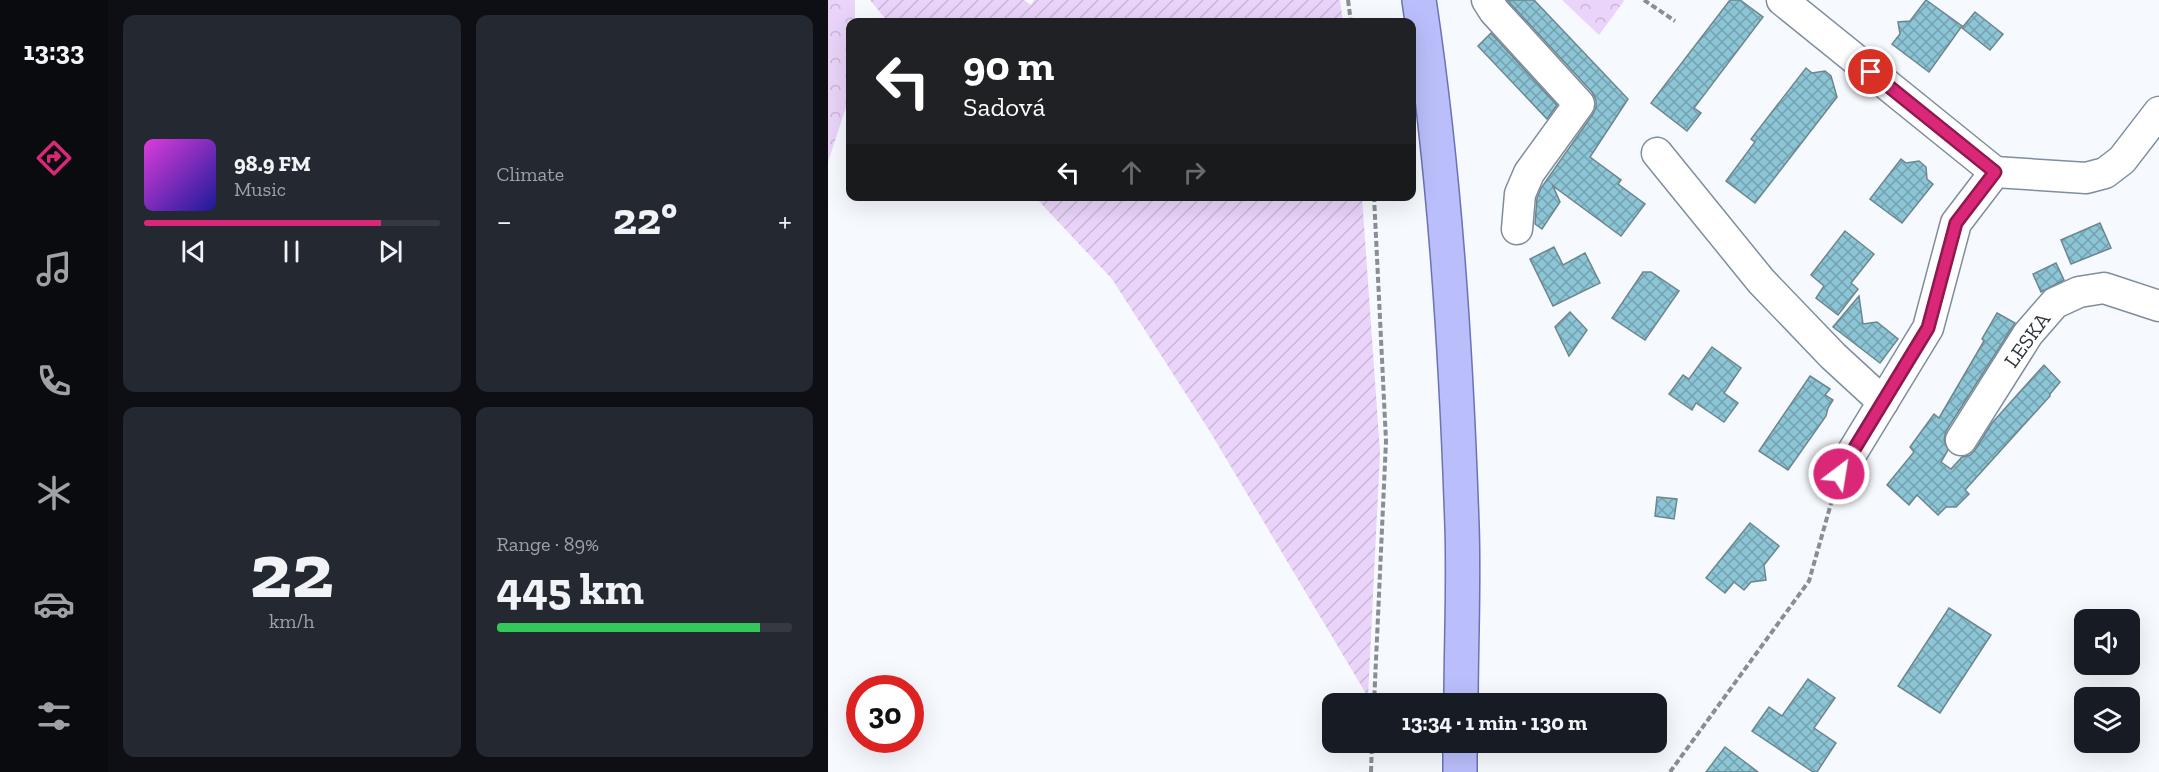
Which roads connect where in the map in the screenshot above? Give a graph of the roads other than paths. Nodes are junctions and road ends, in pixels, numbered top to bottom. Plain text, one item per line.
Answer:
1 (1419, 0) edge
2 (1487, 0) edge
3 (1782, 0) edge
4 (2159, 112) edge
5 (1657, 153) dead end
6 (1995, 172) junction
7 (1517, 229) dead end
8 (2159, 306) edge
9 (1883, 402) junction
10 (1961, 440) dead end
11 (1839, 474) road end
12 (1461, 693) edge
13 (1460, 753) edge
14 (1460, 772) edge

1 - 12 main road
2 - 7 street
3 - 6 street
4 - 6 street
5 - 9 street
6 - 9 street
8 - 10 street, LESKA
9 - 11 street
13 - 14 main road

